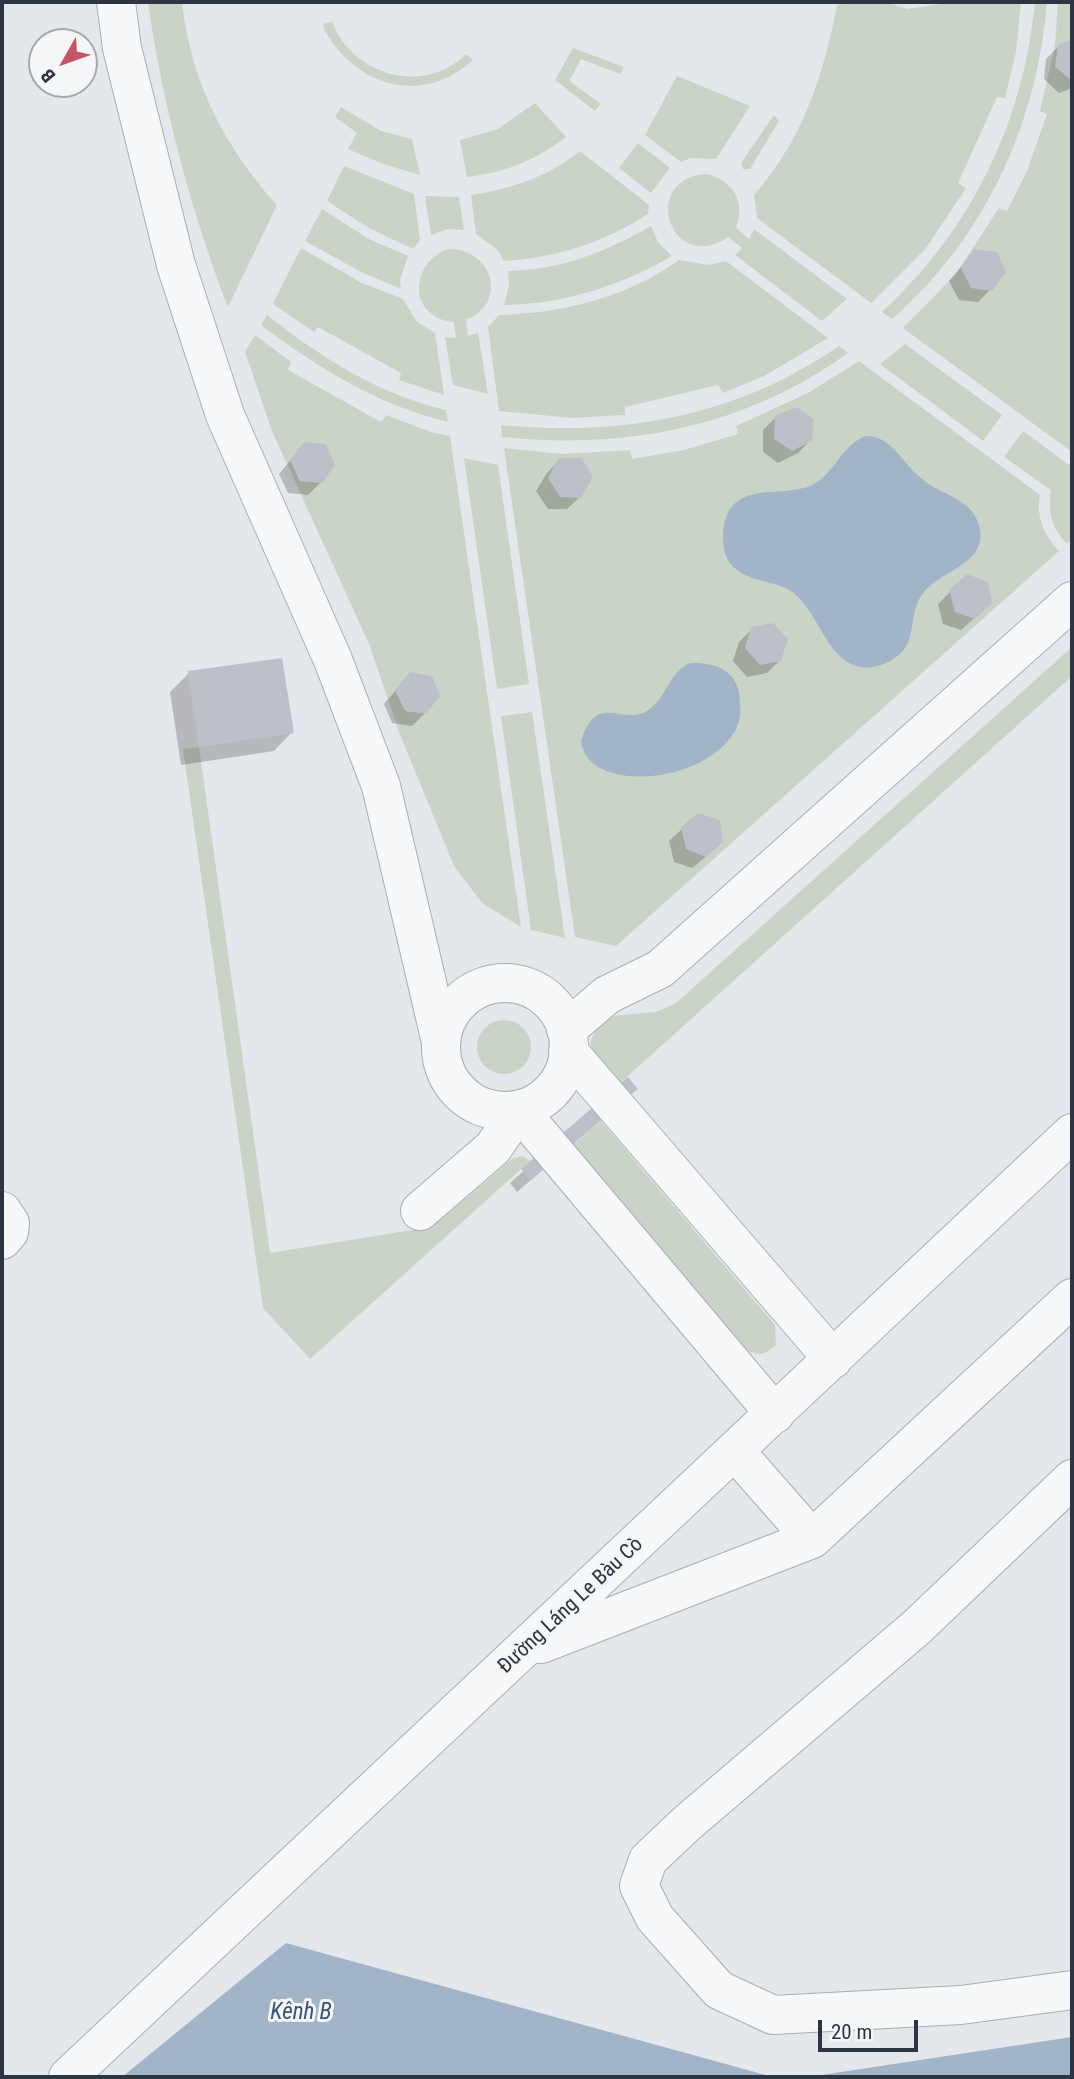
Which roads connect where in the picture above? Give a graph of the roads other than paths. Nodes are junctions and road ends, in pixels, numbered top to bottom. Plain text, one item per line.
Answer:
1 (116, 2) edge
2 (1072, 601) edge
3 (440, 1038) junction
4 (567, 1040) junction
5 (519, 1110) junction
6 (1072, 1133) edge
7 (2, 1211) edge
8 (420, 1211) dead end
9 (2, 1240) edge
10 (1072, 1298) edge
11 (833, 1359) junction
12 (775, 1414) junction
13 (736, 1451) junction
14 (1072, 1479) edge
15 (812, 1539) junction
16 (523, 1651) junction
17 (1072, 1990) edge
18 (68, 2077) edge

1 - 3 street
2 - 4 street
3 - 4 street
3 - 5 street
4 - 5 street
4 - 11 street
5 - 8 street
5 - 12 street
6 - 11 street, Đường Láng Le Bàu Cò
7 - 9 street
10 - 15 street
11 - 12 street, Đường Láng Le Bàu Cò
12 - 13 street, Đường Láng Le Bàu Cò
13 - 15 street
13 - 16 street, Đường Láng Le Bàu Cò
14 - 17 street
15 - 16 street
16 - 18 street, Đường Láng Le Bàu Cò

